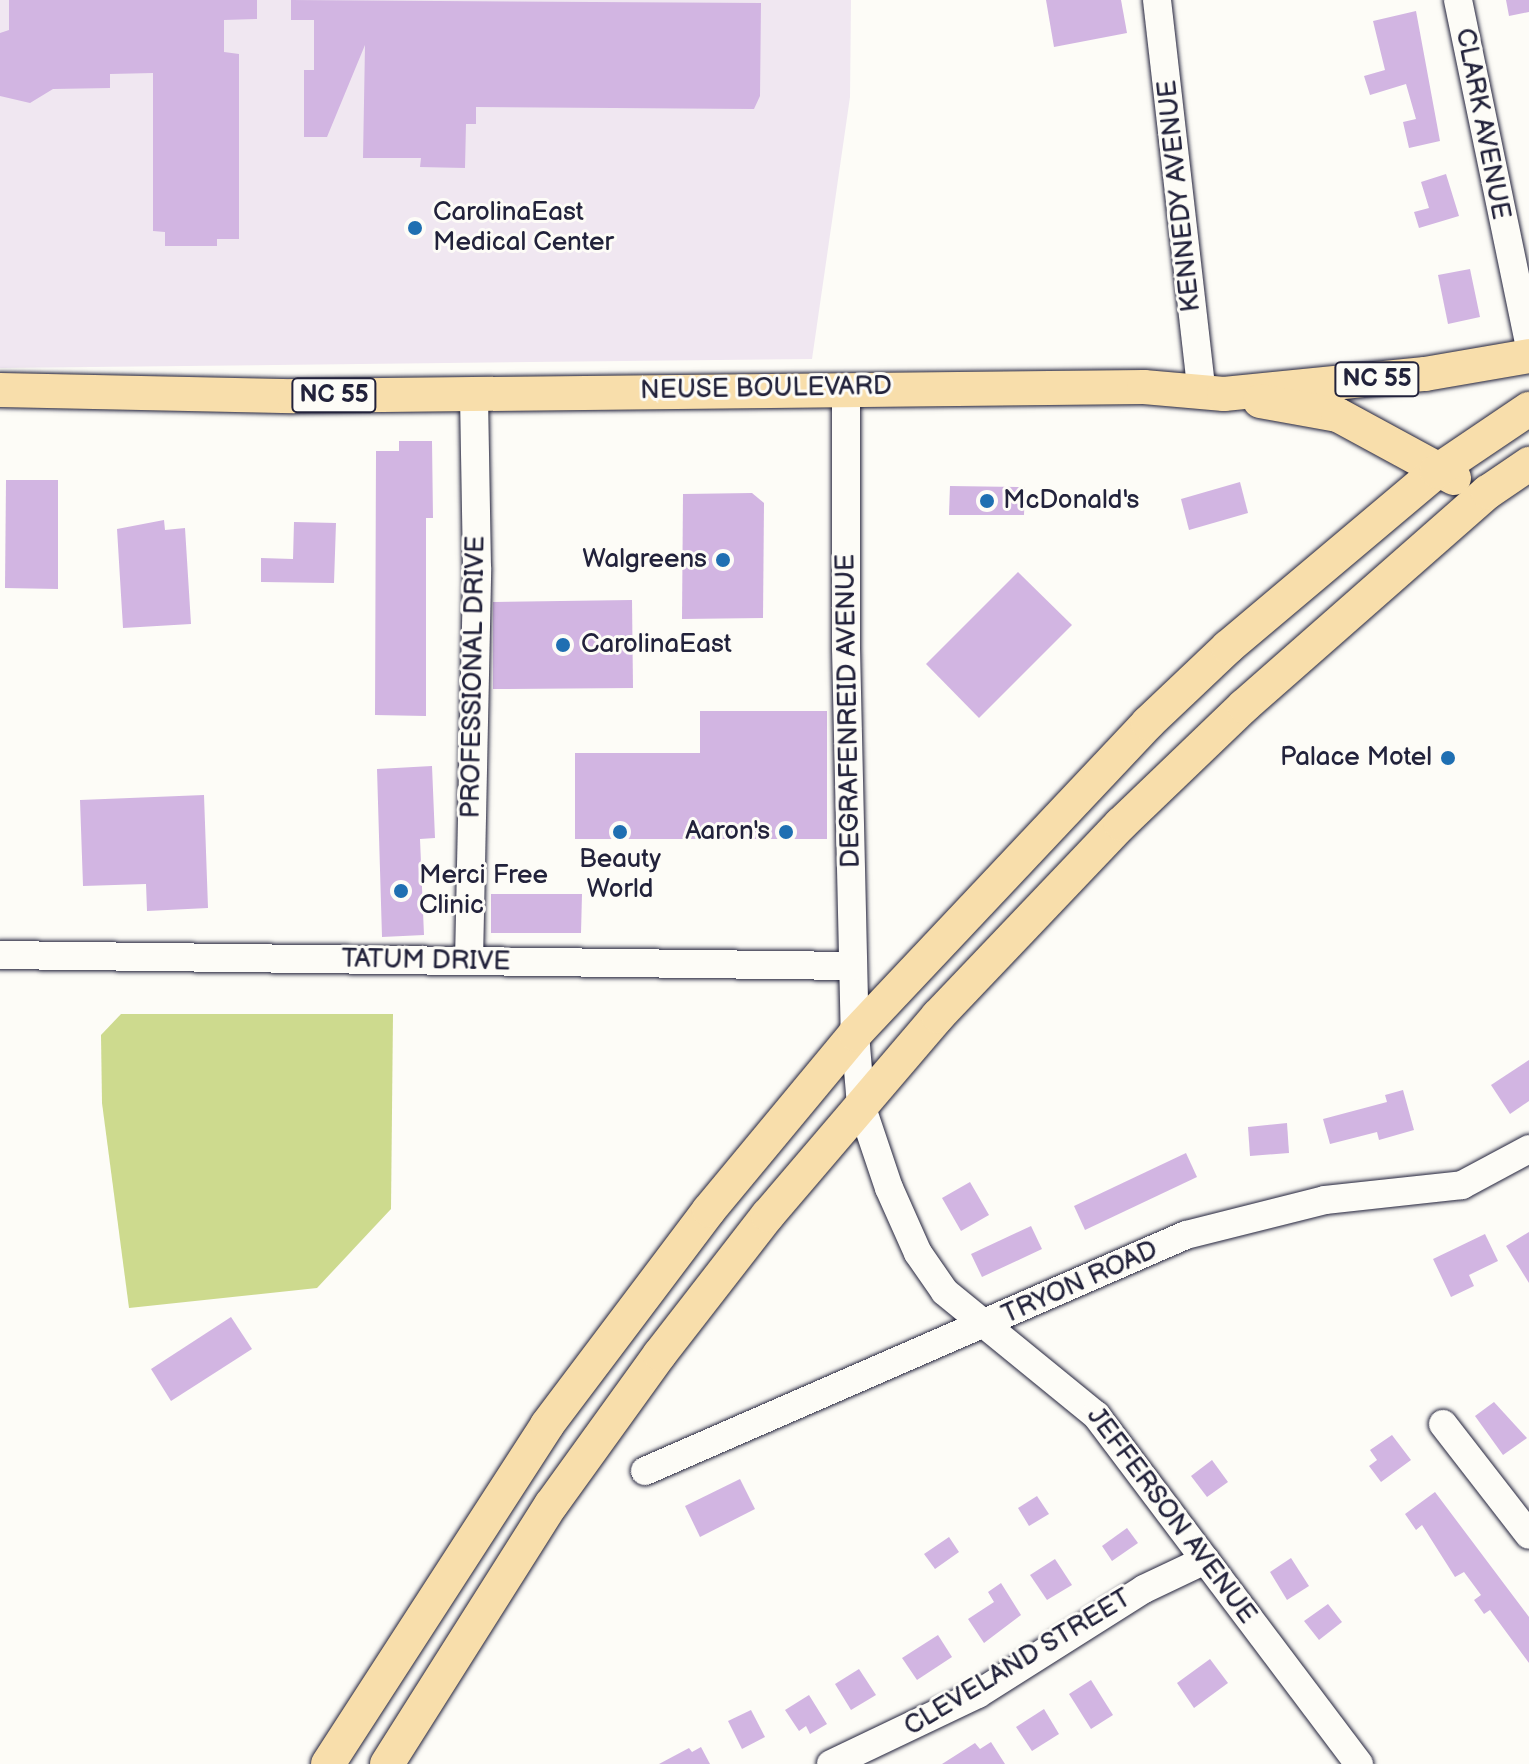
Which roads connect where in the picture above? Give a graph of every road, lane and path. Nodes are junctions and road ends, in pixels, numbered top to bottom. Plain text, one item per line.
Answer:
1 (1157, 0) edge
2 (1458, 0) edge
3 (1529, 342) edge
4 (1529, 356) edge
5 (846, 388) junction
6 (0, 390) edge
7 (1213, 393) junction
8 (474, 394) junction
9 (1529, 409) edge
10 (1529, 464) edge
11 (1437, 471) junction
12 (1488, 492) junction
13 (0, 955) edge
14 (469, 961) junction
15 (852, 966) junction
16 (855, 1034) junction
17 (861, 1105) junction
18 (1529, 1149) edge
19 (983, 1326) junction
20 (1443, 1424) dead end
21 (645, 1471) dead end
22 (1529, 1535) edge
23 (1205, 1560) junction
24 (439, 1587) junction
25 (328, 1764) edge
26 (375, 1764) edge
27 (387, 1764) edge
28 (831, 1764) edge
29 (1359, 1764) edge

1 - 7 street, KENNEDY AVENUE
2 - 3 street, CLARK AVENUE
4 - 7 main road, NEUSE BOULEVARD / NC 55
5 - 7 main road, NEUSE BOULEVARD / NC 55
5 - 8 main road, NEUSE BOULEVARD / NC 55
5 - 15 street, DEGRAFENREID AVENUE
6 - 8 main road, NEUSE BOULEVARD / NC 55
7 - 11 main road, NC 55
8 - 14 street, PROFESSIONAL DRIVE
9 - 11 main road
10 - 12 main road
11 - 12 main road, NC 55
11 - 16 main road
12 - 17 main road
13 - 14 street, TATUM DRIVE
14 - 15 street, TATUM DRIVE
15 - 16 street, DEGRAFENREID AVENUE
16 - 17 street, JEFFERSON AVENUE
16 - 24 main road
17 - 19 street, JEFFERSON AVENUE
17 - 27 main road
18 - 19 street, TRYON ROAD
19 - 21 street, TRYON ROAD
19 - 23 street, JEFFERSON AVENUE
20 - 22 street
23 - 28 street, CLEVELAND STREET
23 - 29 street, JEFFERSON AVENUE
24 - 25 main road
24 - 26 main road

